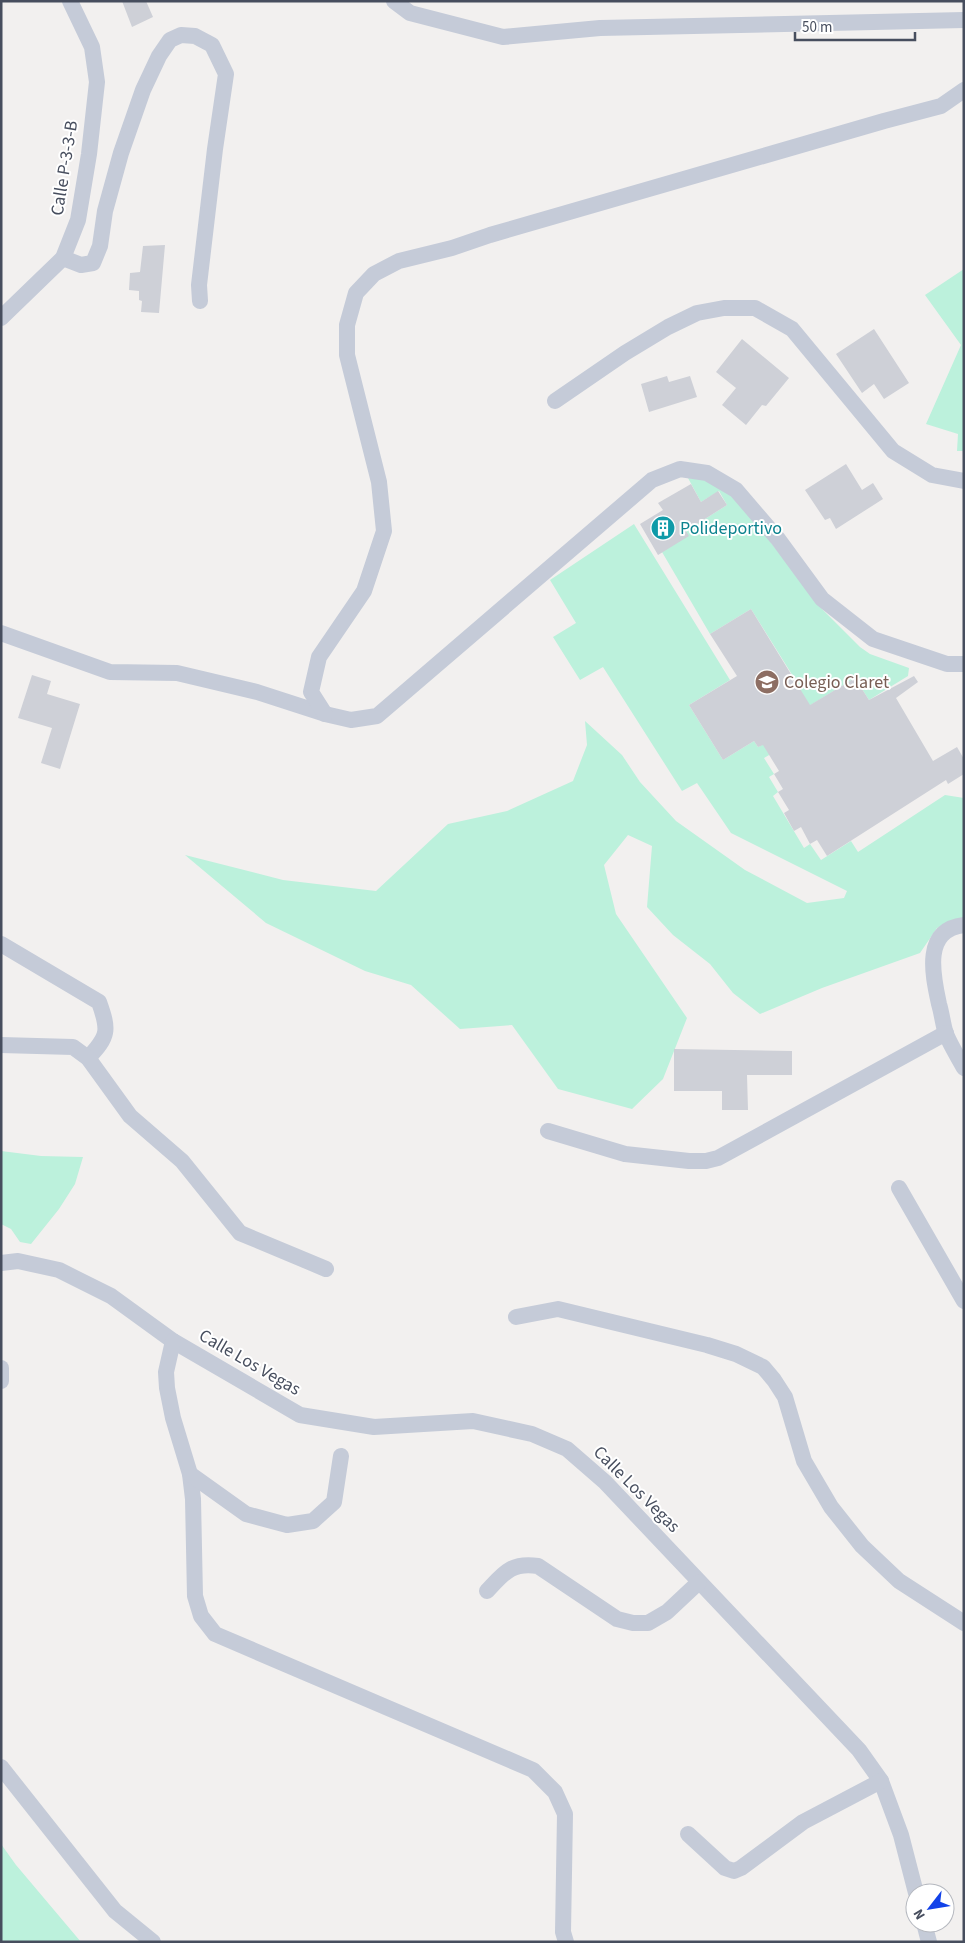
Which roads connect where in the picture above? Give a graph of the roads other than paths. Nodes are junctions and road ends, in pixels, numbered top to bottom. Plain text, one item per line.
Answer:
1 (70, 1) edge
2 (394, 1) edge
3 (964, 20) edge
4 (964, 90) edge
5 (63, 258) junction
6 (200, 302) dead end
7 (1, 318) edge
8 (555, 401) dead end
9 (964, 481) edge
10 (1, 633) edge
11 (964, 664) edge
12 (325, 714) junction
13 (964, 925) edge
14 (1, 944) edge
15 (946, 1033) junction
16 (1, 1045) edge
17 (88, 1058) junction
18 (964, 1068) edge
19 (548, 1131) dead end
20 (899, 1188) dead end
21 (1, 1263) edge
22 (326, 1269) dead end
23 (964, 1301) edge
24 (516, 1317) dead end
25 (173, 1341) junction
26 (1, 1368) edge
27 (1, 1381) edge
28 (341, 1456) dead end
29 (190, 1474) junction
30 (699, 1582) junction
31 (487, 1592) dead end
32 (964, 1623) edge
33 (1, 1767) edge
34 (881, 1781) junction
35 (688, 1834) dead end
36 (913, 1883) edge
37 (153, 1942) edge
38 (566, 1942) edge

1 - 5 street, Calle P-3-3-B
2 - 3 street
4 - 12 street
5 - 6 street
5 - 7 street, Calle P-3-3-B
8 - 9 street
10 - 12 street
11 - 12 street
13 - 15 street
14 - 17 street
15 - 18 street
15 - 19 street
16 - 17 street
17 - 22 street
20 - 23 street
21 - 25 street, Calle Los Vegas
24 - 32 street
25 - 29 street
25 - 30 street, Calle Los Vegas
26 - 27 street
28 - 29 street
29 - 38 street
30 - 31 street
30 - 34 street, Calle Los Vegas
33 - 37 street
34 - 35 street
34 - 36 street, Calle Los Vegas

